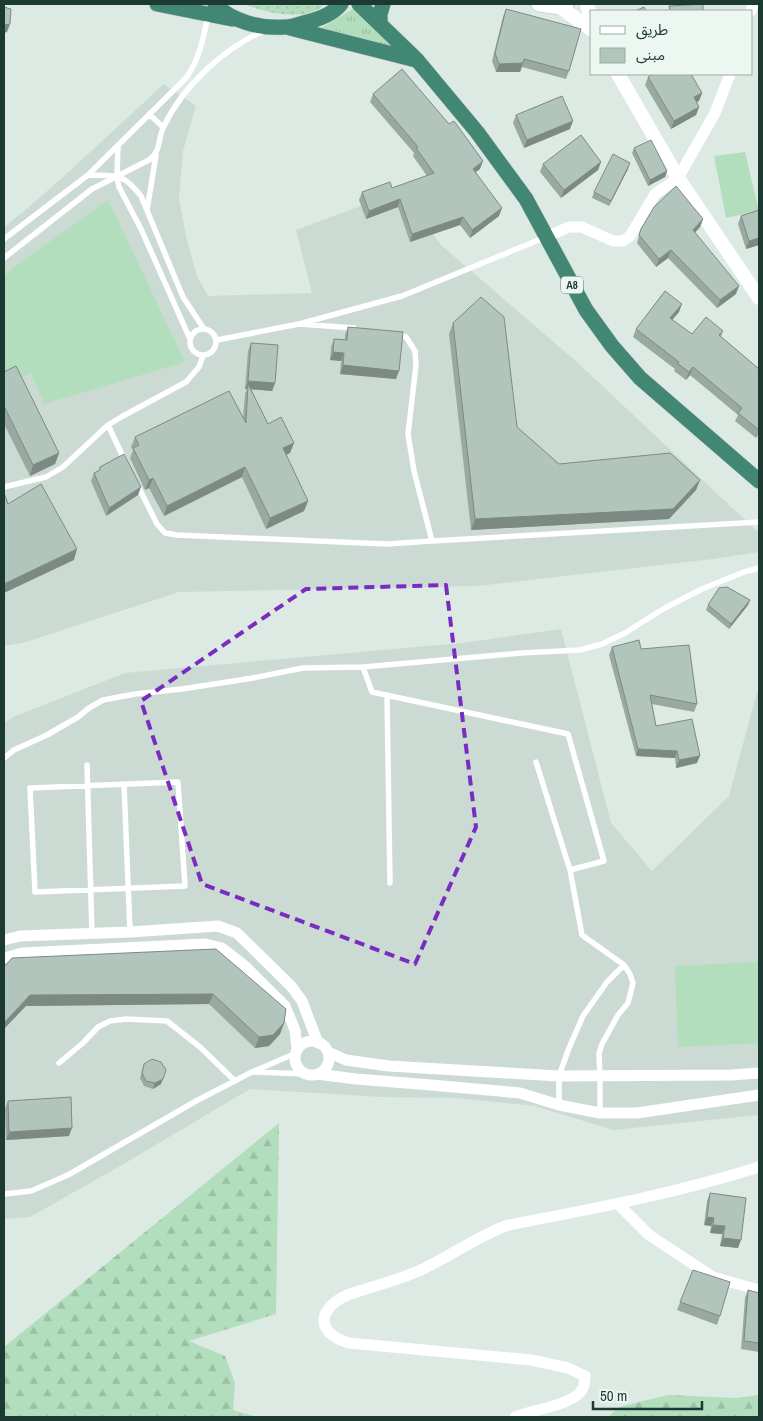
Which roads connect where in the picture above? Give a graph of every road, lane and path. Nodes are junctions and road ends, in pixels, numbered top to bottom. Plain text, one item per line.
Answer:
1 (157, 4) edge
2 (340, 4) edge
3 (359, 4) edge
4 (383, 4) edge
5 (539, 4) edge
6 (562, 5) edge
7 (211, 8) edge
8 (380, 24) junction
9 (279, 27) junction
10 (590, 28) edge
11 (417, 60) junction
12 (619, 75) edge
13 (730, 75) edge
14 (149, 114) junction
15 (163, 127) junction
16 (118, 146) junction
17 (156, 155) junction
18 (88, 175) junction
19 (117, 176) junction
20 (678, 178) junction
21 (147, 210) junction
22 (546, 237) junction
23 (4, 239) edge
24 (4, 258) edge
25 (759, 298) edge
26 (299, 324) junction
27 (204, 329) junction
28 (363, 329) edge
29 (390, 332) edge
30 (190, 339) junction
31 (217, 340) junction
32 (203, 356) junction
33 (108, 425) junction
34 (127, 464) edge
35 (131, 472) edge
36 (759, 481) edge
37 (4, 487) edge
38 (759, 522) edge
39 (432, 541) junction
40 (759, 568) edge
41 (363, 667) junction
42 (387, 695) junction
43 (4, 758) edge
44 (536, 762) dead end
45 (88, 765) dead end
46 (124, 784) junction
47 (87, 786) junction
48 (570, 870) junction
49 (390, 883) dead end
50 (128, 888) junction
51 (90, 890) junction
52 (130, 932) junction
53 (92, 934) junction
54 (4, 940) edge
55 (4, 958) edge
56 (624, 965) junction
57 (318, 1042) junction
58 (296, 1051) junction
59 (328, 1052) junction
60 (58, 1063) dead end
61 (252, 1072) junction
62 (759, 1073) edge
63 (312, 1074) junction
64 (559, 1076) junction
65 (600, 1076) junction
66 (235, 1081) junction
67 (759, 1094) edge
68 (559, 1105) junction
69 (600, 1113) junction
70 (759, 1167) edge
71 (4, 1194) edge
72 (618, 1204) junction
73 (759, 1290) edge
74 (514, 1417) edge

1 - 7 highway
2 - 9 highway
3 - 8 highway, A8
4 - 8 highway
5 - 6 main road
6 - 10 street
7 - 9 highway
7 - 14 lane
8 - 11 highway, A8
9 - 11 highway
9 - 15 lane
11 - 22 highway, A8
12 - 20 street
13 - 20 street
14 - 15 lane
14 - 16 lane
15 - 17 lane
16 - 18 lane
16 - 19 lane
17 - 19 lane
17 - 21 lane
18 - 19 lane
18 - 23 lane
19 - 21 lane
19 - 24 lane
19 - 30 lane
20 - 22 street
20 - 25 street
21 - 27 lane
22 - 26 lane
22 - 36 highway, A8
26 - 28 lane
26 - 31 lane
27 - 30 lane
27 - 31 lane
29 - 39 lane
30 - 32 lane
31 - 32 lane
32 - 33 lane
33 - 34 lane
33 - 37 lane
35 - 39 lane
38 - 39 lane
40 - 41 lane
41 - 42 lane
41 - 43 lane
42 - 48 lane
42 - 49 lane
44 - 48 lane
45 - 47 lane
46 - 47 lane
46 - 50 lane
46 - 50 lane
47 - 51 lane
47 - 51 lane
48 - 56 lane
50 - 51 lane
50 - 52 lane
51 - 53 lane
52 - 53 street
52 - 57 street
53 - 54 street
55 - 58 street
56 - 64 lane
56 - 65 lane
57 - 58 street
57 - 59 street
58 - 61 lane
58 - 63 street
59 - 63 street
59 - 64 street
60 - 66 lane
61 - 63 lane
61 - 66 lane
62 - 65 street
63 - 68 street
64 - 65 street
64 - 68 lane
65 - 69 lane
66 - 71 lane
67 - 69 street
68 - 69 street
70 - 72 street
72 - 73 street
72 - 74 street

